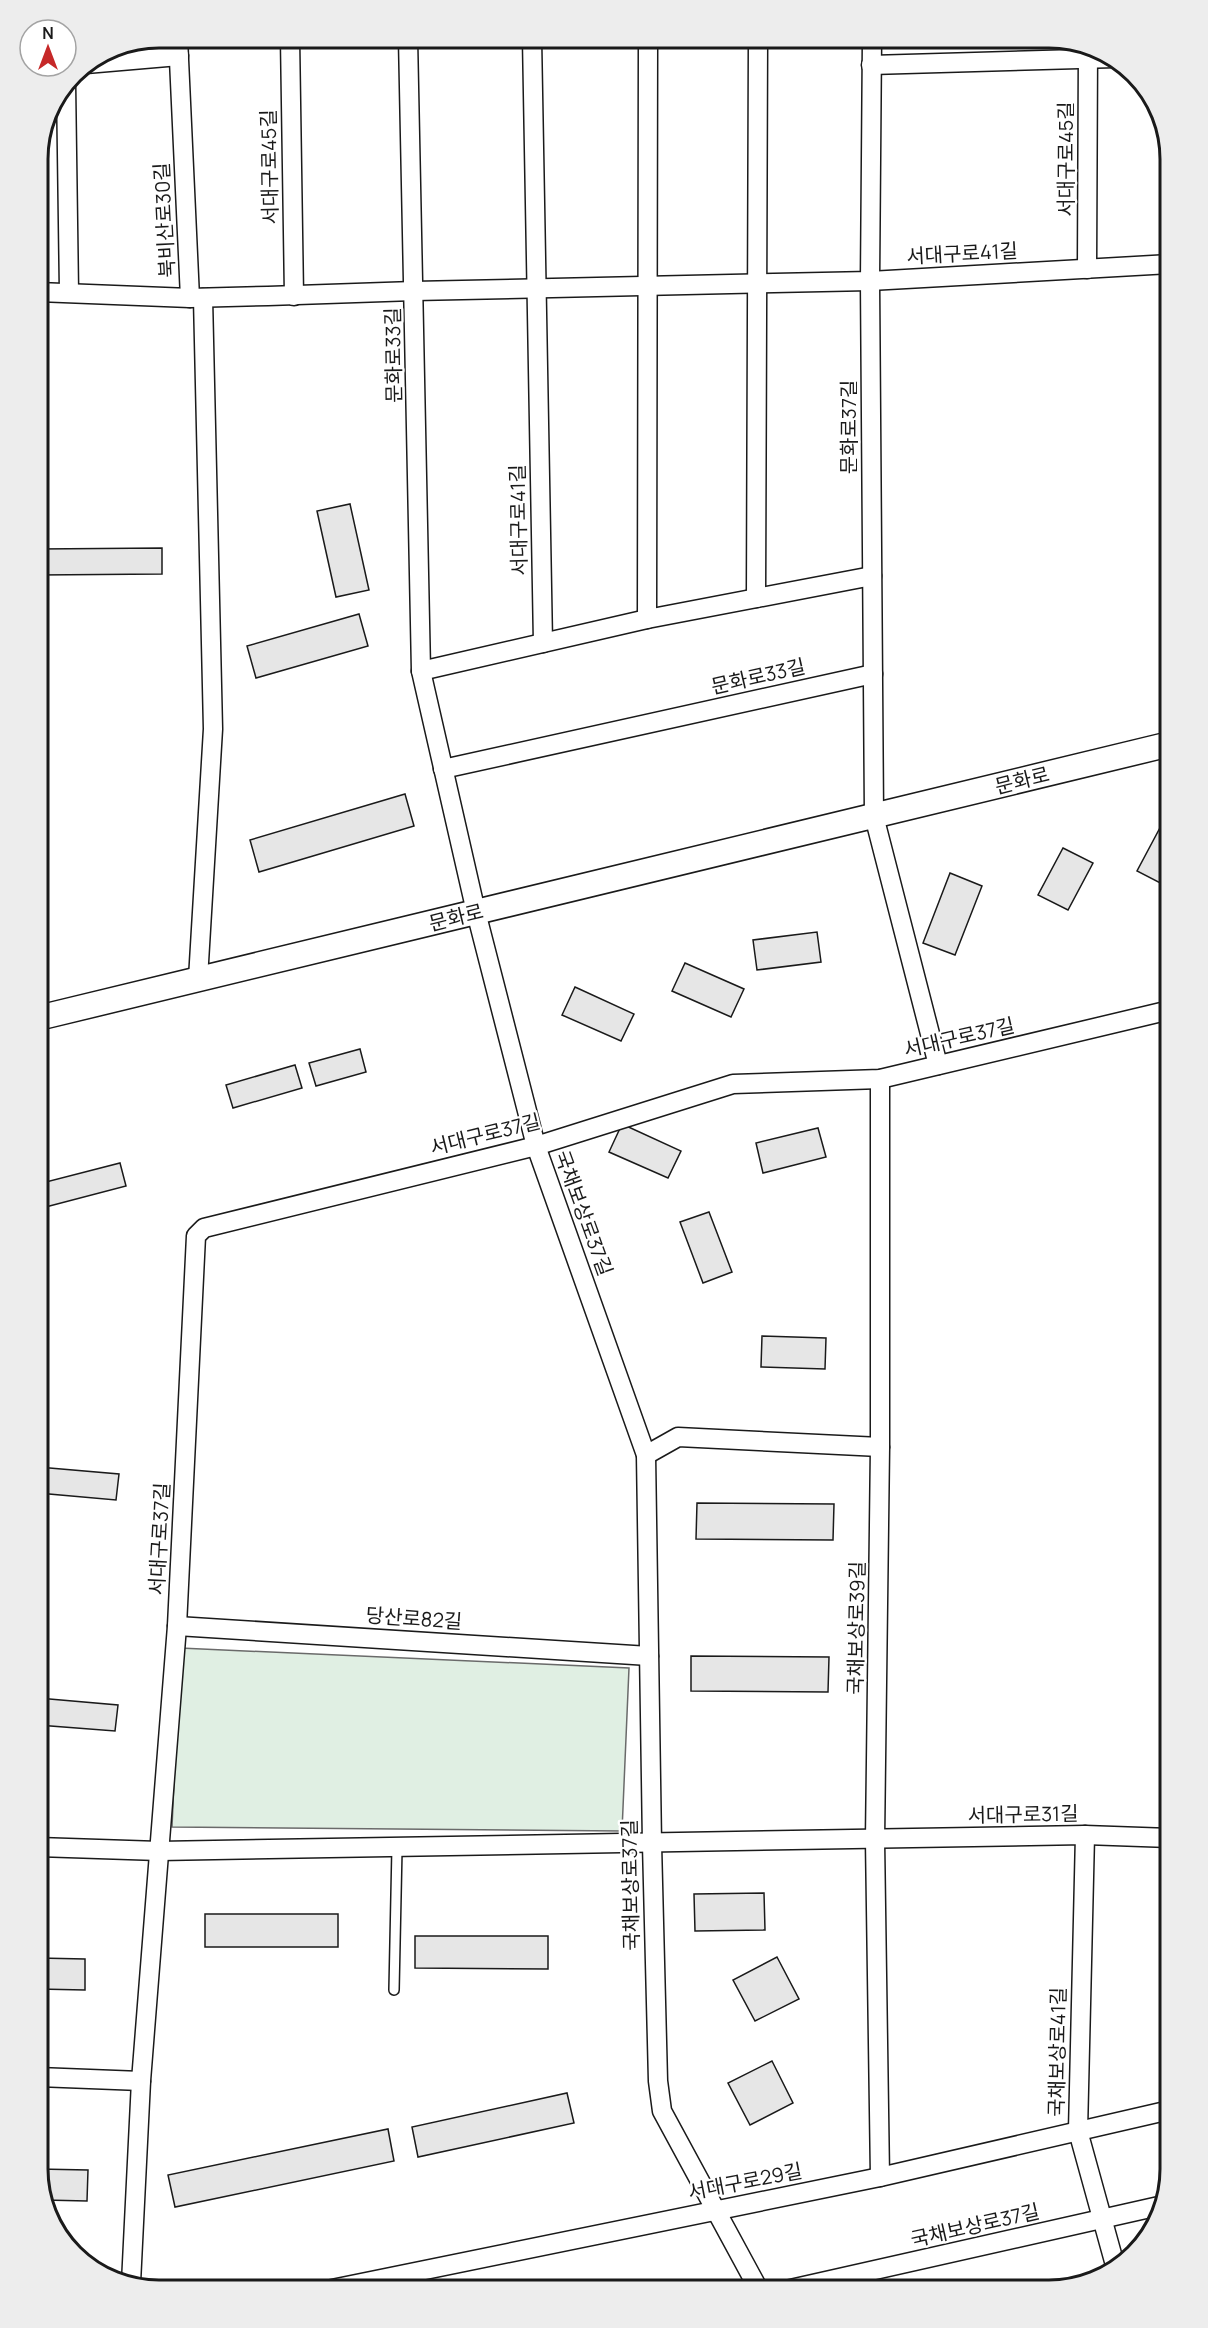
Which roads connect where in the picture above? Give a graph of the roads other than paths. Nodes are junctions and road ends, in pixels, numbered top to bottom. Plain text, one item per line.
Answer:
1 (169, 48) edge
2 (179, 48) edge
3 (290, 48) edge
4 (408, 48) edge
5 (532, 48) edge
6 (648, 48) edge
7 (758, 48) edge
8 (872, 48) edge
9 (1082, 53) edge
10 (1088, 55) edge
11 (111, 59) edge
12 (871, 65) junction
13 (66, 99) edge
14 (1160, 265) edge
15 (1087, 269) junction
16 (870, 281) junction
17 (757, 284) junction
18 (647, 286) junction
19 (536, 290) junction
20 (414, 291) junction
21 (48, 292) edge
22 (69, 292) junction
23 (294, 296) junction
24 (196, 298) junction
25 (872, 576) junction
26 (756, 598) junction
27 (647, 619) junction
28 (543, 643) junction
29 (421, 671) junction
30 (873, 674) junction
31 (1160, 746) edge
32 (443, 769) junction
33 (874, 816) junction
34 (476, 912) junction
35 (198, 979) junction
36 (1160, 1012) edge
37 (48, 1016) edge
38 (938, 1065) junction
39 (880, 1079) junction
40 (536, 1146) junction
41 (880, 1447) junction
42 (646, 1455) junction
43 (177, 1626) junction
44 (649, 1656) junction
45 (1085, 1835) junction
46 (1160, 1838) edge
47 (876, 1840) junction
48 (652, 1844) junction
49 (48, 1847) edge
50 (397, 1848) junction
51 (159, 1851) junction
52 (394, 1990) dead end
53 (48, 2076) edge
54 (141, 2081) junction
55 (1160, 2112) edge
56 (1078, 2131) junction
57 (880, 2177) junction
58 (1153, 2207) edge
59 (714, 2210) junction
60 (1103, 2219) junction
61 (1113, 2259) edge
62 (131, 2276) edge
63 (395, 2280) edge
64 (753, 2280) edge
65 (831, 2280) edge

1 - 11 street, 북비산로30길
2 - 24 street, 북비산로30길
3 - 23 street, 서대구로45길
4 - 20 street, 문화로33길
5 - 19 street
6 - 18 street
7 - 17 street
8 - 12 street, 문화로37길
9 - 12 street
10 - 15 street, 서대구로45길
12 - 16 street, 문화로37길
13 - 22 street
14 - 15 street, 서대구로41길
15 - 16 street, 서대구로41길
16 - 17 street, 서대구로41길
16 - 25 street, 문화로37길
17 - 18 street, 서대구로41길
17 - 26 street
18 - 19 street, 서대구로41길
18 - 27 street
19 - 20 street, 서대구로41길
19 - 28 street, 서대구로41길
20 - 23 street, 서대구로41길
20 - 29 street, 문화로33길
21 - 22 street, 북비산로30길
22 - 24 street, 북비산로30길
23 - 24 street, 서대구로41길
24 - 35 street
25 - 26 street
25 - 30 street, 문화로37길
26 - 27 street
27 - 28 street
28 - 29 street
29 - 32 street, 문화로33길
30 - 32 street, 문화로33길
30 - 33 street, 문화로37길
31 - 33 main road, 문화로
32 - 34 street, 문화로33길
33 - 34 main road, 문화로
33 - 38 street
34 - 35 main road, 문화로
34 - 40 street, 국채보상로37길
35 - 37 main road, 문화로
36 - 38 street, 서대구로37길
38 - 39 street, 서대구로37길
39 - 40 street, 서대구로37길
39 - 41 street, 국채보상로39길
40 - 42 street, 국채보상로37길
40 - 43 street, 서대구로37길
41 - 42 street
41 - 47 street, 국채보상로39길
42 - 44 street, 국채보상로37길
43 - 44 street, 당산로82길
43 - 51 street, 서대구로37길
44 - 48 street, 국채보상로37길
45 - 46 street, 서대구로31길
45 - 47 street, 서대구로31길
45 - 56 street, 국채보상로41길
47 - 48 street, 서대구로31길
47 - 57 street, 국채보상로39길
48 - 50 street, 서대구로31길
48 - 59 street, 국채보상로37길
49 - 51 street, 서대구로31길
50 - 51 street, 서대구로31길
50 - 52 lane
51 - 54 street, 서대구로37길
53 - 54 street
54 - 62 street, 서대구로37길
55 - 56 street, 서대구로29길
56 - 57 street, 서대구로29길
56 - 60 street, 국채보상로41길
57 - 59 street, 서대구로29길
58 - 60 street, 국채보상로37길
59 - 63 street, 서대구로29길
59 - 64 street, 국채보상로37길
60 - 61 street, 국채보상로41길
60 - 65 street, 국채보상로37길

